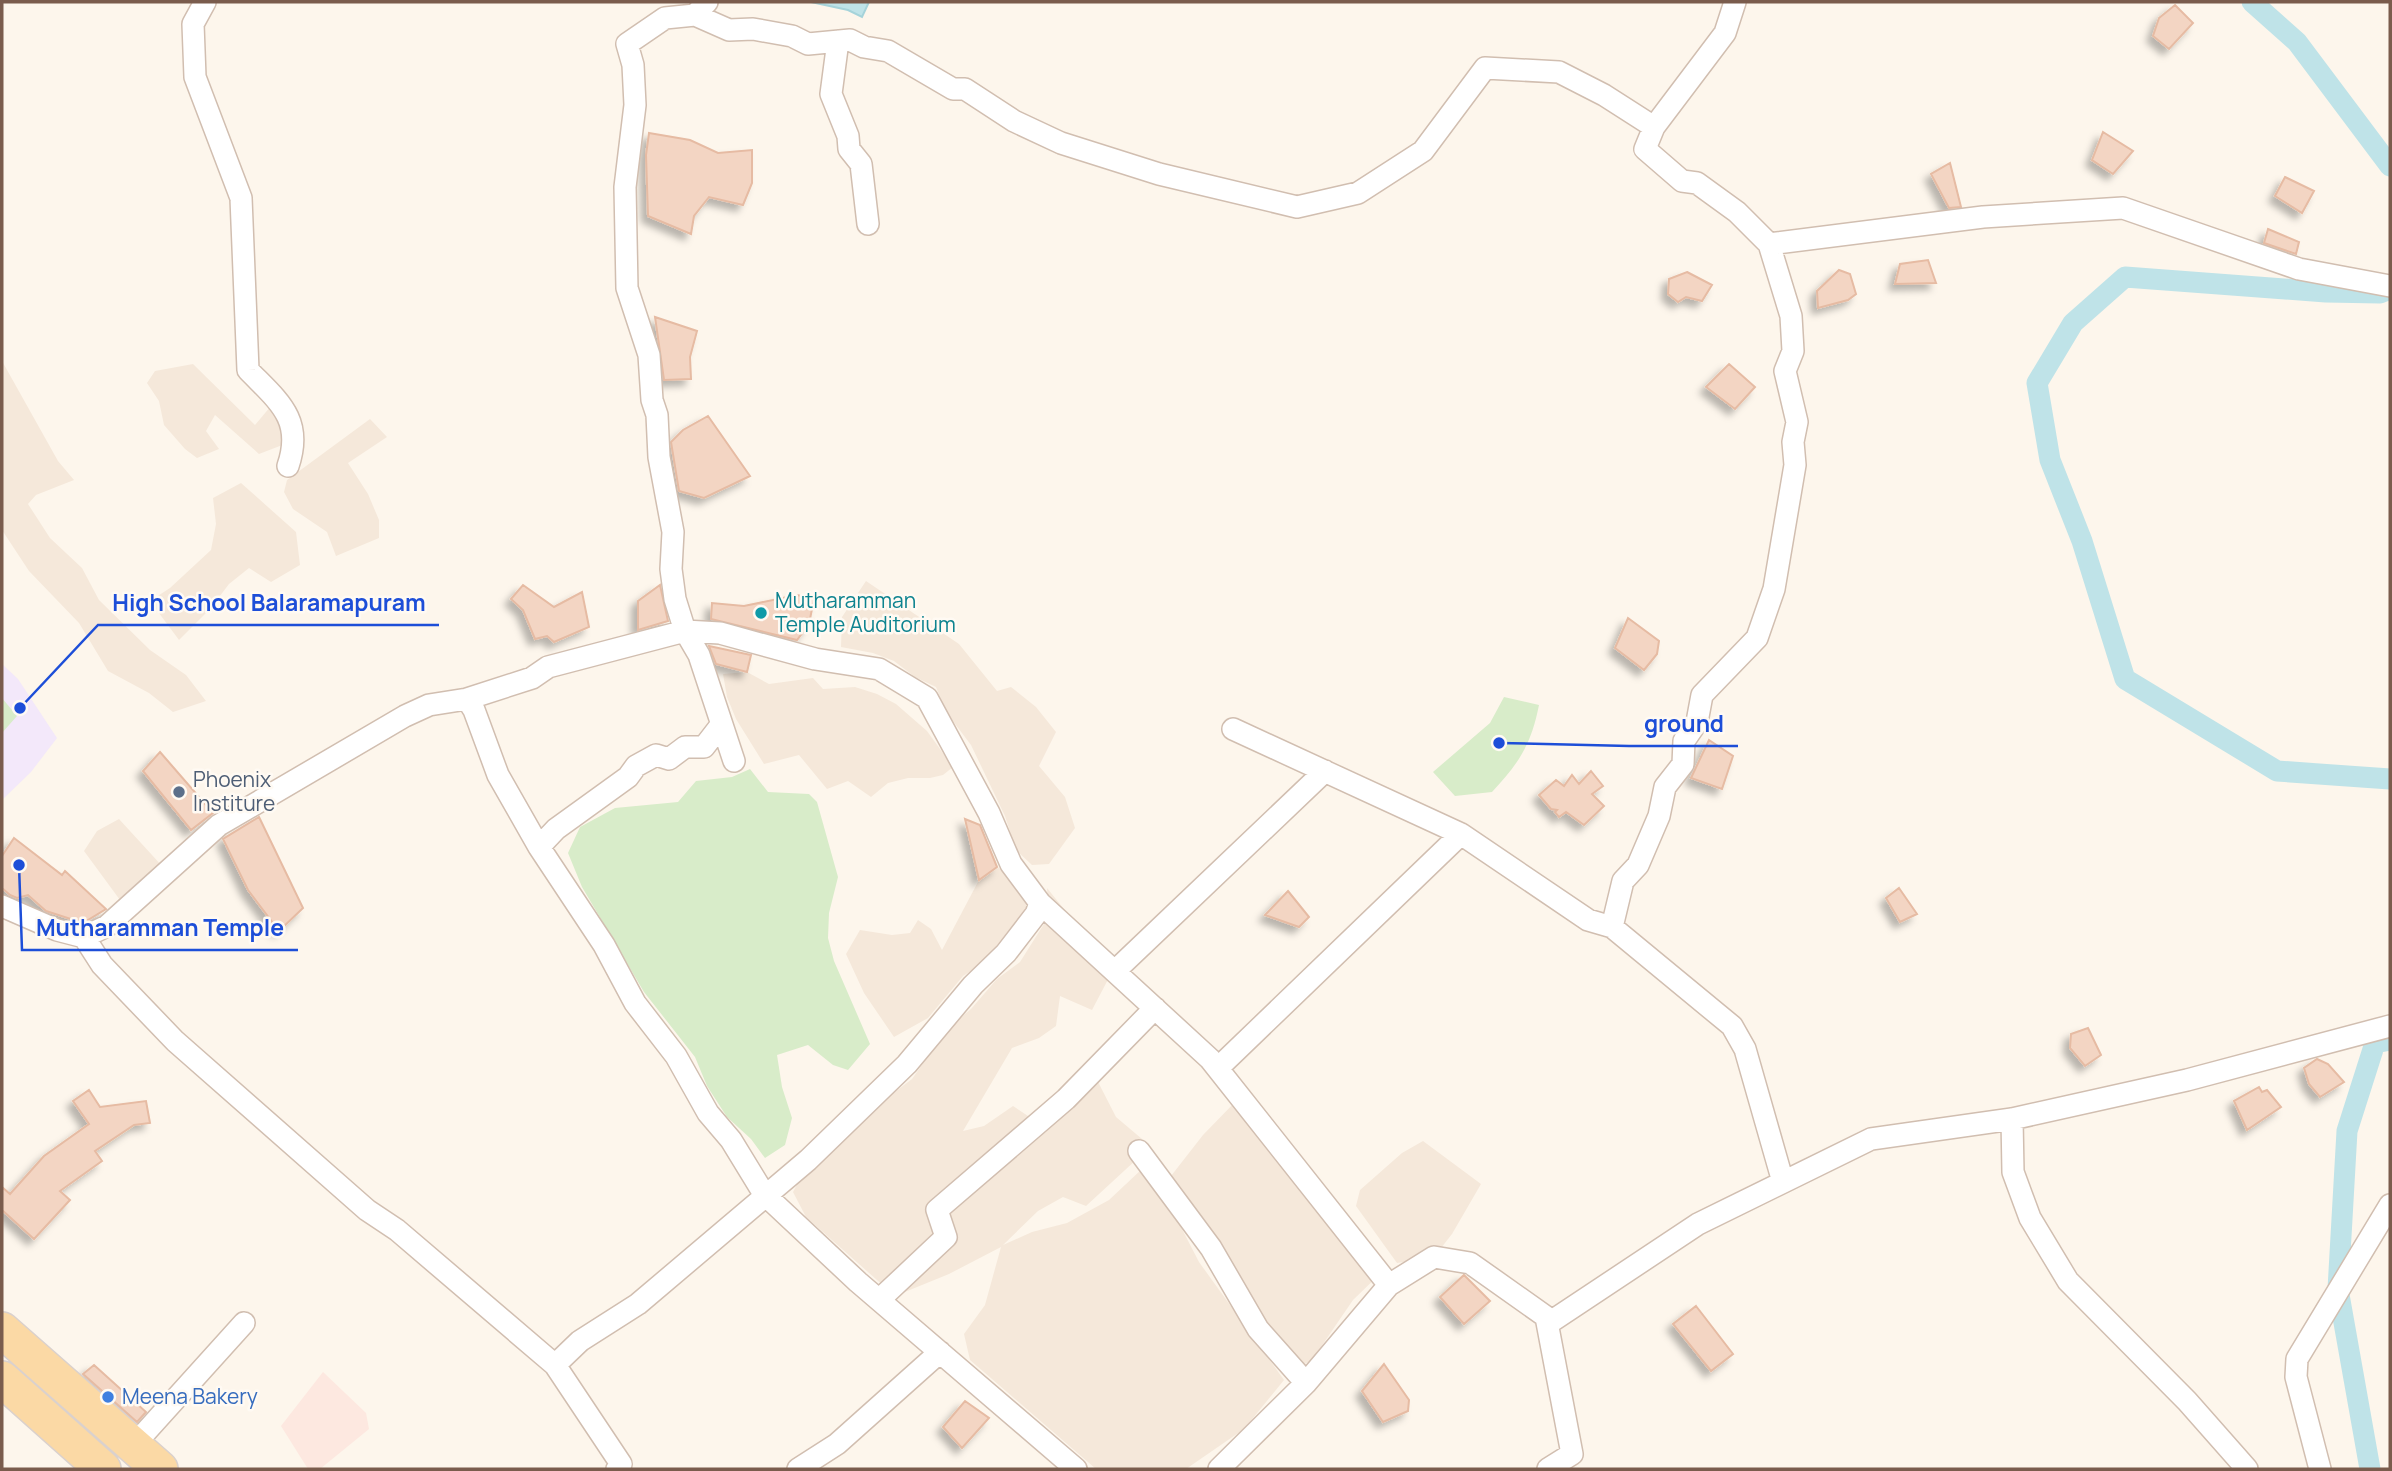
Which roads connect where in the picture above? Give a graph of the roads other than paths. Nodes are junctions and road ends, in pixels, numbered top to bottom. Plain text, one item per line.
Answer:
1 (205, 2) edge
2 (1735, 2) edge
3 (701, 9) edge
4 (838, 41) junction
5 (1654, 127) junction
6 (868, 224) dead end
7 (1769, 244) junction
8 (2388, 285) edge
9 (288, 466) dead end
10 (685, 631) junction
11 (467, 699) junction
12 (721, 725) junction
13 (1233, 729) dead end
14 (734, 761) dead end
15 (1325, 771) junction
16 (1461, 834) junction
17 (539, 847) junction
18 (1040, 903) junction
19 (2, 906) edge
20 (1612, 927) junction
21 (84, 937) junction
22 (1115, 971) junction
23 (1155, 1008) junction
24 (2390, 1026) edge
25 (1218, 1068) junction
26 (2012, 1119) junction
27 (1139, 1151) dead end
28 (1783, 1182) junction
29 (764, 1195) junction
30 (2390, 1205) edge
31 (1389, 1285) junction
32 (878, 1300) junction
33 (1546, 1317) junction
34 (244, 1323) dead end
35 (2, 1331) edge
36 (940, 1352) junction
37 (555, 1364) junction
38 (2, 1379) edge
39 (1306, 1383) junction
40 (133, 1446) junction
41 (103, 1469) edge
42 (160, 1469) edge
43 (617, 1469) edge
44 (798, 1469) edge
45 (1076, 1469) edge
46 (1219, 1469) edge
47 (1548, 1469) edge
48 (2247, 1469) edge
49 (2320, 1469) edge

1 - 9 street
2 - 5 street
3 - 4 street
3 - 10 street
4 - 5 street
4 - 6 street
5 - 7 street
7 - 8 street
7 - 20 street
10 - 11 street
10 - 12 street
10 - 18 street
11 - 17 street
11 - 21 street
12 - 14 street
12 - 17 street
13 - 15 street
15 - 16 street
15 - 22 street
16 - 20 street
16 - 25 street
17 - 29 street
18 - 22 street
18 - 29 street
19 - 21 street
20 - 28 street
21 - 37 street
22 - 23 street
23 - 25 street
23 - 32 street
24 - 26 street
25 - 31 street
26 - 28 street
26 - 48 street
27 - 39 street
28 - 33 street
29 - 32 street
29 - 37 street
30 - 49 street
31 - 33 street
31 - 39 street
32 - 36 street
33 - 47 street
34 - 40 street
35 - 40 main road
36 - 44 street
36 - 45 street
37 - 43 street
38 - 41 main road
39 - 46 street
40 - 42 main road

